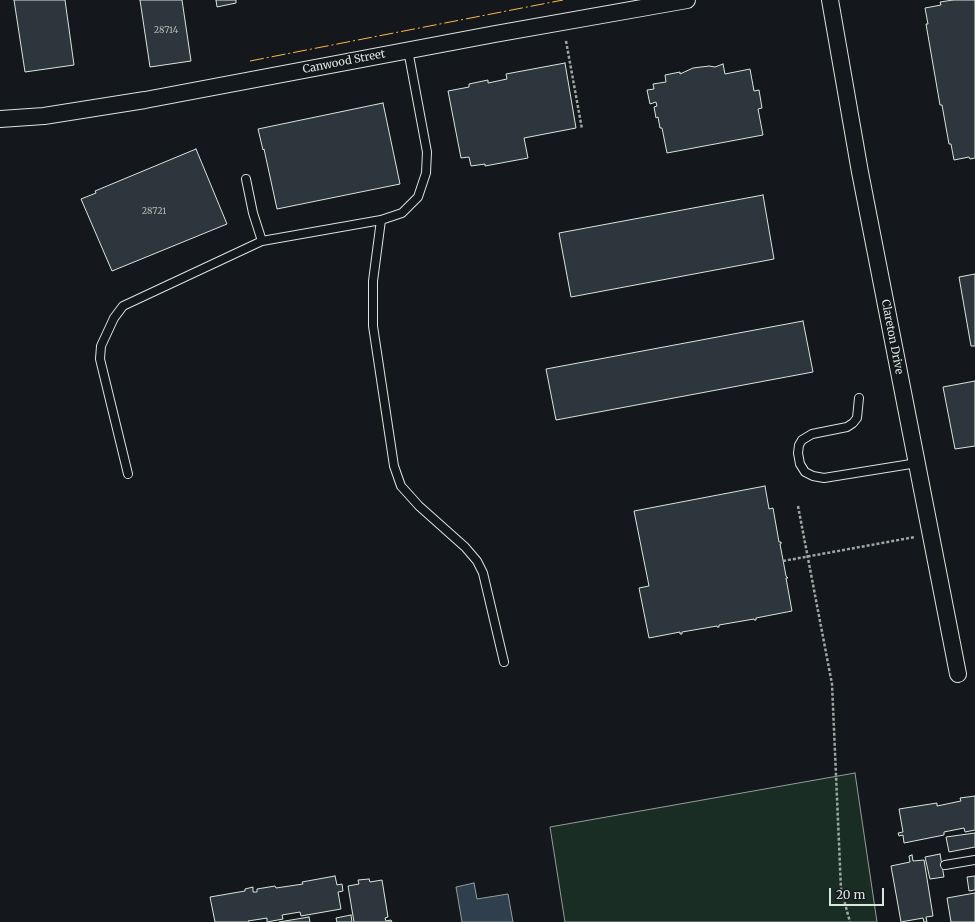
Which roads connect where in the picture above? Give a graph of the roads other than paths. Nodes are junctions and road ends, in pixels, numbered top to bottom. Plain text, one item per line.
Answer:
1 (687, 0) edge
2 (830, 0) edge
3 (408, 50) junction
4 (0, 119) edge
5 (246, 179) dead end
6 (381, 220) junction
7 (262, 241) junction
8 (859, 398) dead end
9 (917, 463) junction
10 (128, 474) dead end
11 (504, 662) dead end
12 (958, 674) dead end
13 (975, 860) edge
14 (945, 865) dead end

1 - 3 street, Canwood Street
2 - 9 street, Clareton Drive
3 - 4 street, Canwood Street
3 - 6 lane
5 - 7 lane
6 - 7 lane
6 - 11 lane
7 - 10 lane
8 - 9 lane
9 - 12 street, Clareton Drive
13 - 14 lane

